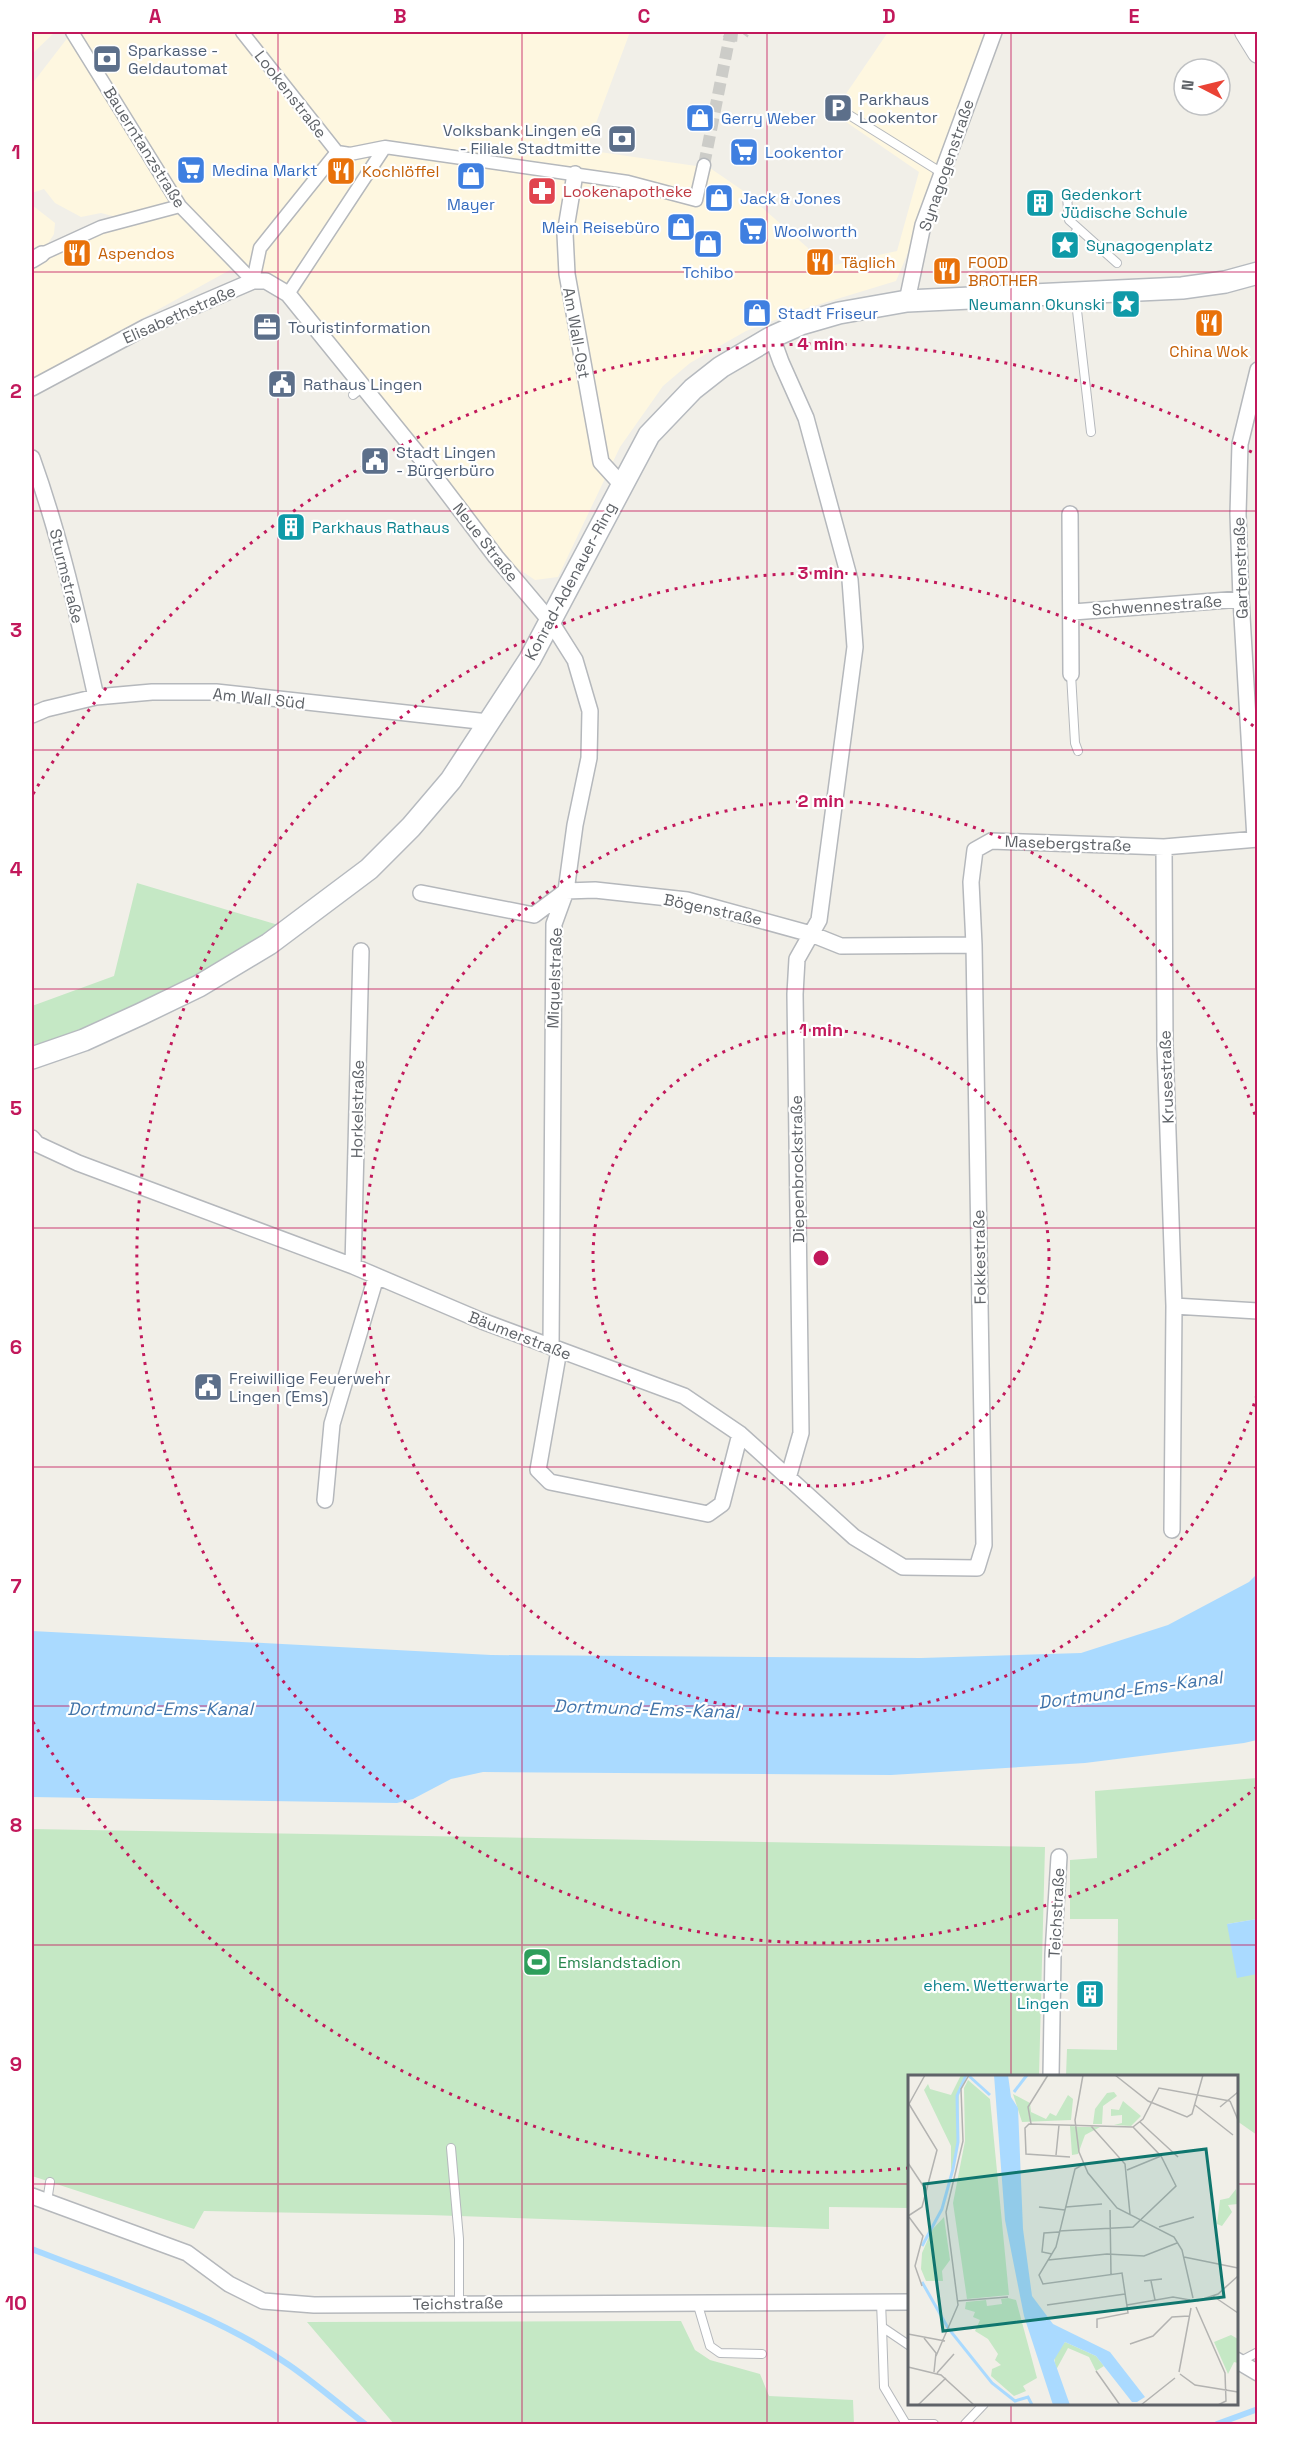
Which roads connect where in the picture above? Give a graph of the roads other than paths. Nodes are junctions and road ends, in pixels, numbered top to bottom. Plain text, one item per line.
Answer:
1 (72, 32) edge
2 (242, 32) edge
3 (994, 32) edge
4 (1245, 32) edge
5 (1257, 53) edge
6 (838, 108) dead end
7 (385, 147) junction
8 (337, 152) junction
9 (704, 165) tunnel mouth
10 (942, 173) junction
11 (575, 174) junction
12 (1066, 197) dead end
13 (180, 206) junction
14 (1078, 228) junction
15 (1072, 237) dead end
16 (37, 257) edge
17 (1117, 262) dead end
18 (1257, 273) edge
19 (253, 281) junction
20 (1075, 292) junction
21 (288, 294) junction
22 (907, 301) junction
23 (772, 337) junction
24 (1257, 370) edge
25 (34, 383) edge
26 (1091, 432) dead end
27 (32, 458) edge
28 (621, 484) junction
29 (1070, 514) dead end
30 (1241, 599) junction
31 (1073, 612) junction
32 (551, 622) junction
33 (1071, 674) joint
34 (96, 697) junction
35 (32, 715) edge
36 (488, 722) junction
37 (1078, 751) dead end
38 (1256, 839) edge
39 (1164, 847) junction
40 (566, 891) junction
41 (421, 894) dead end
42 (811, 934) junction
43 (974, 945) junction
44 (361, 951) dead end
45 (32, 1058) edge
46 (32, 1138) edge
47 (353, 1266) junction
48 (376, 1277) junction
49 (1174, 1306) junction
50 (1257, 1311) edge
51 (555, 1349) junction
52 (740, 1434) junction
53 (788, 1478) junction
54 (325, 1500) dead end
55 (1173, 1530) dead end
56 (977, 1568) joint
57 (1059, 1857) dead end
58 (1051, 2075) edge
59 (451, 2148) dead end
60 (50, 2182) dead end
61 (32, 2196) edge
62 (47, 2202) junction
63 (697, 2302) junction
64 (881, 2302) junction
65 (908, 2302) edge
66 (459, 2303) junction
67 (882, 2326) junction
68 (908, 2345) edge
69 (1257, 2352) edge
70 (762, 2355) dead end
71 (1238, 2361) edge
72 (1257, 2373) edge
73 (982, 2405) edge
74 (934, 2424) edge
75 (965, 2424) edge

1 - 13 street, Bauerntanzstraße
2 - 8 street, Lookenstraße
3 - 10 street, Synagogenstraße
4 - 5 street
6 - 10 lane
7 - 8 street, Lookenstraße
7 - 11 street, Lookenstraße
7 - 21 street
8 - 19 street, Elisabethstraße
9 - 11 street, Lookenstraße
10 - 22 street, Synagogenstraße
11 - 28 street, Am Wall-Ost
12 - 14 lane
13 - 16 street
13 - 19 street, Bauerntanzstraße
14 - 15 lane
14 - 17 lane
18 - 20 main road, Konrad-Adenauer-Ring
19 - 21 street, Neue Straße
19 - 25 street, Elisabethstraße
20 - 22 main road, Konrad-Adenauer-Ring
20 - 26 lane
21 - 32 street, Neue Straße
22 - 23 main road, Konrad-Adenauer-Ring
23 - 28 main road, Konrad-Adenauer-Ring
23 - 42 street, Diepenbrockstraße
24 - 30 street, Gartenstraße
27 - 34 street, Sturmstraße
28 - 32 main road, Konrad-Adenauer-Ring
29 - 31 street, Schwennestraße
30 - 31 street, Schwennestraße
30 - 38 street, Gartenstraße
31 - 33 street, Schwennestraße
32 - 36 main road, Konrad-Adenauer-Ring
32 - 40 street, Miquelstraße
33 - 37 lane
34 - 35 street, Am Wall Süd
34 - 36 street, Am Wall Süd
36 - 45 main road, Konrad-Adenauer-Ring
38 - 39 street, Masebergstraße
39 - 43 street, Masebergstraße
39 - 49 street, Krusestraße
40 - 41 street
40 - 42 street, Bögenstraße
40 - 51 street, Miquelstraße
42 - 43 street, Bögenstraße
42 - 53 street, Diepenbrockstraße
43 - 56 street, Fokkestraße
44 - 47 street, Horkelstraße
46 - 47 street, Bäumerstraße
47 - 48 street, Bäumerstraße
48 - 51 street, Bäumerstraße
48 - 54 street
49 - 50 street
49 - 55 street, Krusestraße
51 - 52 street, Bäumerstraße
51 - 52 street, Miquelstraße
52 - 53 street, Bäumerstraße
53 - 56 street, Bäumerstraße
57 - 58 street, Teichstraße
59 - 66 lane
60 - 62 lane
61 - 62 street, Teichstraße
62 - 66 street, Teichstraße
63 - 64 street, Teichstraße
63 - 66 street, Teichstraße
63 - 70 lane
64 - 65 street, Teichstraße
64 - 67 lane
67 - 68 lane
67 - 74 lane
69 - 71 lane
71 - 72 street
73 - 75 lane

